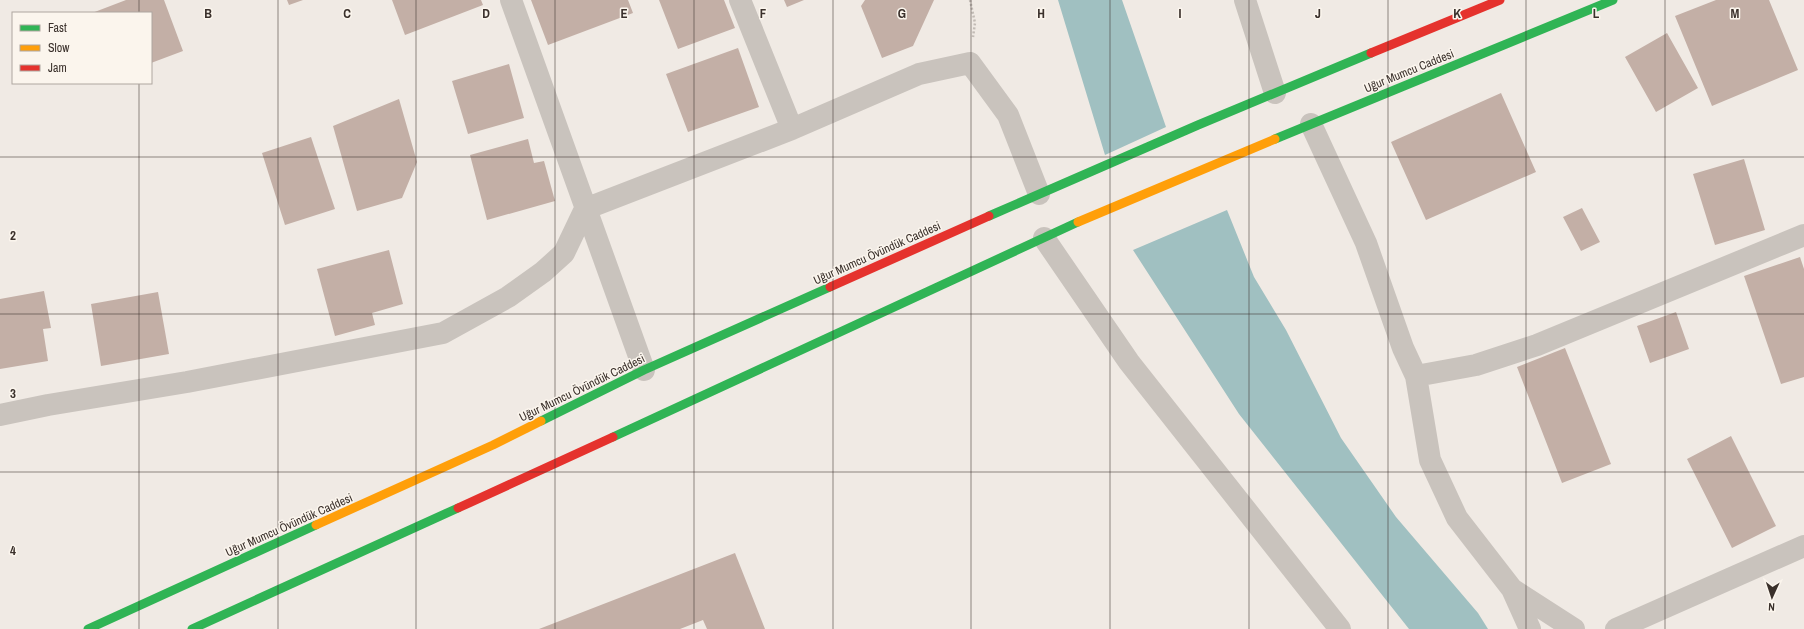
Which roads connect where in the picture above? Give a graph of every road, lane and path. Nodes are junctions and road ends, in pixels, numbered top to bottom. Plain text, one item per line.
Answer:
1 (511, 0) edge
2 (740, 0) edge
3 (970, 0) edge
4 (1245, 0) edge
5 (1500, 0) edge
6 (1613, 0) edge
7 (970, 63) junction
8 (1275, 93) junction
9 (1311, 124) junction
10 (792, 129) junction
11 (1039, 194) junction
12 (585, 209) junction
13 (1804, 235) edge
14 (1044, 238) junction
15 (644, 370) junction
16 (1416, 376) junction
17 (0, 415) edge
18 (1804, 546) edge
19 (1512, 589) junction
20 (1628, 627) edge
21 (88, 629) edge
22 (192, 629) edge
23 (1340, 629) edge
24 (1530, 629) edge
25 (1574, 629) edge

1 - 12 street
2 - 10 street
3 - 7 path
4 - 8 street
5 - 8 street
6 - 9 street, Uğur Mumcu Caddesi
7 - 10 street
7 - 11 street
8 - 11 street, Uğur Mumcu Övündük Caddesi
9 - 14 street, Uğur Mumcu Caddesi
9 - 16 street
10 - 12 street
11 - 15 street, Uğur Mumcu Övündük Caddesi
12 - 15 street
12 - 17 street
13 - 16 street
14 - 22 street
14 - 23 street
15 - 21 street, Uğur Mumcu Övündük Caddesi
16 - 19 street
18 - 20 street
19 - 24 street
19 - 25 street

